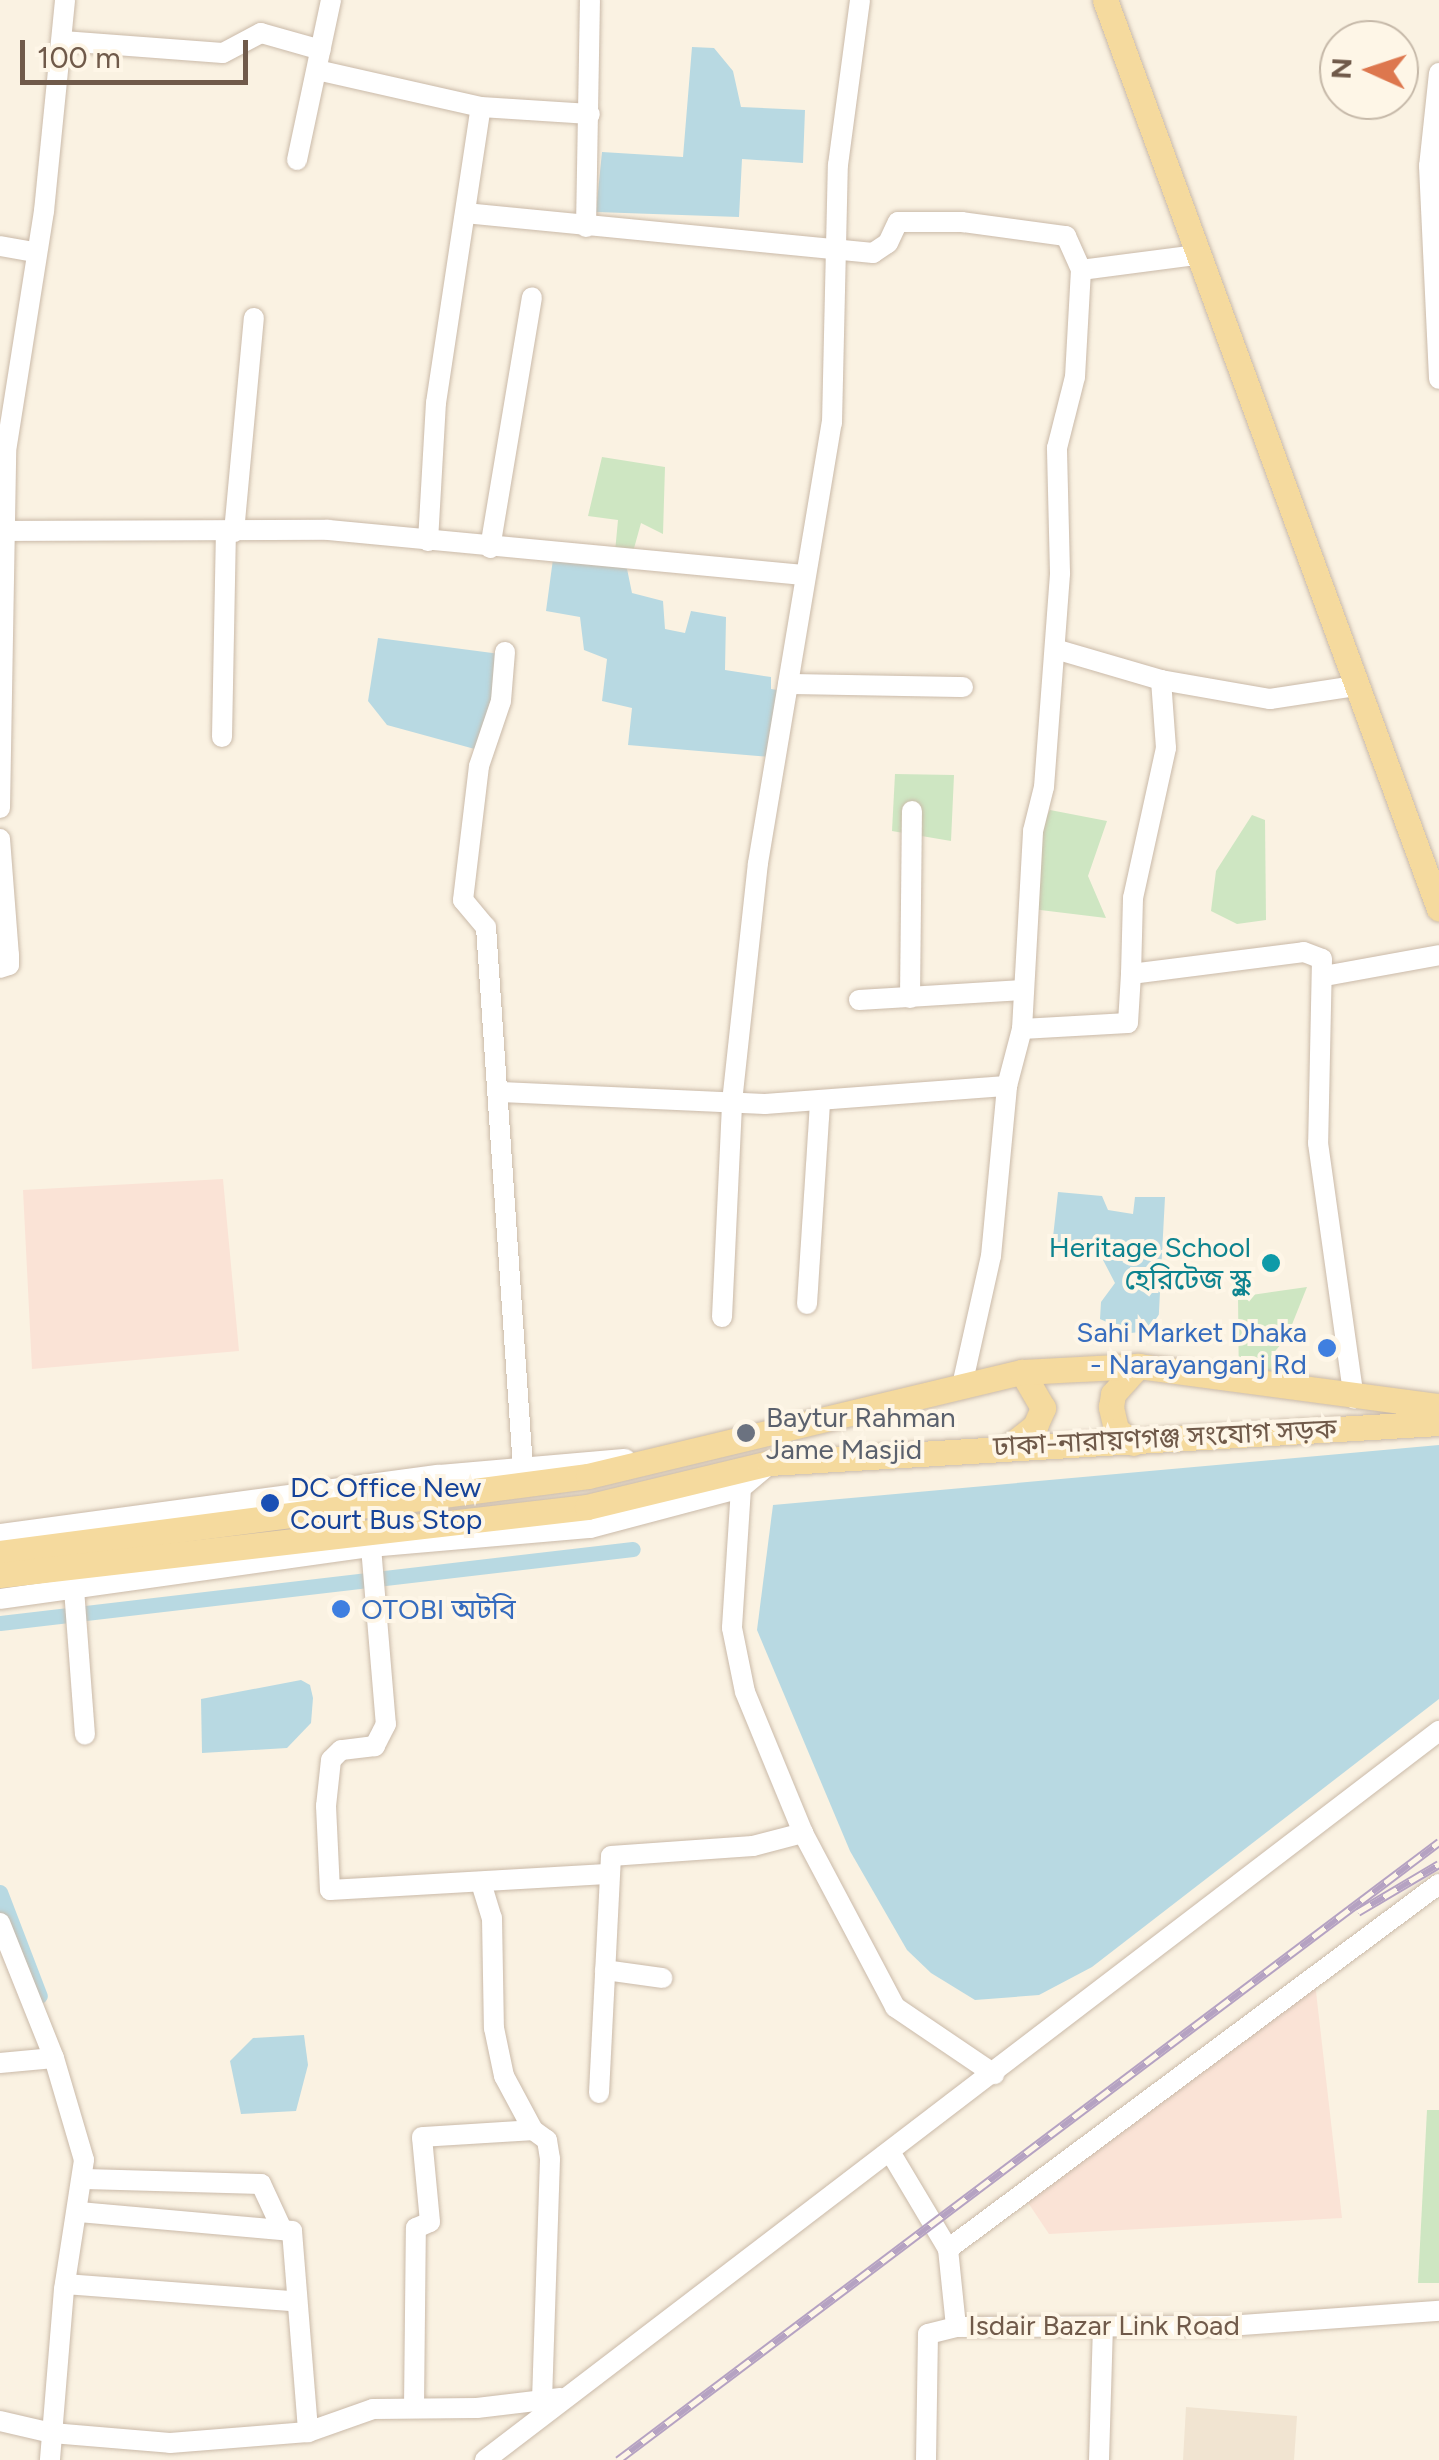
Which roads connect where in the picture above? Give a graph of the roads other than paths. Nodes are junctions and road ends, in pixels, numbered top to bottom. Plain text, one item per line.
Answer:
1 (64, 0) edge
2 (331, 0) edge
3 (590, 0) edge
4 (860, 0) edge
5 (1105, 0) edge
6 (63, 41) junction
7 (319, 60) junction
8 (1439, 73) edge
9 (480, 107) junction
10 (590, 114) junction
11 (297, 160) dead end
12 (466, 213) junction
13 (586, 227) junction
14 (0, 246) edge
15 (837, 249) junction
16 (35, 252) junction
17 (1197, 254) junction
18 (1080, 270) junction
19 (532, 298) dead end
20 (1436, 312) edge
21 (254, 318) dead end
22 (1439, 379) edge
23 (0, 531) edge
24 (230, 532) junction
25 (428, 541) junction
26 (490, 548) junction
27 (804, 575) junction
28 (1055, 649) junction
29 (504, 652) dead end
30 (1161, 680) junction
31 (788, 684) junction
32 (1355, 686) junction
33 (963, 687) dead end
34 (222, 737) dead end
35 (0, 808) edge
36 (912, 812) dead end
37 (0, 839) edge
38 (1439, 910) edge
39 (1439, 955) edge
40 (0, 968) edge
41 (1132, 974) junction
42 (1324, 976) junction
43 (1023, 990) junction
44 (910, 998) junction
45 (859, 1000) dead end
46 (1022, 1029) junction
47 (1007, 1086) junction
48 (501, 1092) junction
49 (732, 1102) junction
50 (820, 1102) junction
51 (807, 1304) dead end
52 (722, 1317) dead end
53 (1138, 1366) junction
54 (1022, 1372) junction
55 (964, 1381) junction
56 (1354, 1398) junction
57 (1439, 1406) edge
58 (1439, 1422) edge
59 (1133, 1443) junction
60 (1011, 1446) junction
61 (652, 1463) junction
62 (770, 1464) junction
63 (523, 1470) junction
64 (741, 1488) junction
65 (0, 1534) edge
66 (0, 1553) edge
67 (372, 1556) junction
68 (0, 1574) edge
69 (74, 1594) junction
70 (0, 1599) edge
71 (1439, 1731) edge
72 (85, 1734) dead end
73 (804, 1833) junction
74 (607, 1874) junction
75 (482, 1886) junction
76 (1436, 1892) edge
77 (0, 1923) edge
78 (605, 1970) junction
79 (662, 1978) dead end
80 (0, 1980) edge
81 (26, 1982) junction
82 (54, 2058) junction
83 (0, 2063) edge
84 (994, 2074) junction
85 (598, 2093) dead end
86 (534, 2130) junction
87 (892, 2154) junction
88 (85, 2180) junction
89 (78, 2212) junction
90 (281, 2227) junction
91 (948, 2249) junction
92 (65, 2284) junction
93 (293, 2300) junction
94 (1439, 2311) edge
95 (956, 2326) junction
96 (1103, 2327) junction
97 (566, 2394) junction
98 (542, 2402) junction
99 (414, 2407) junction
100 (0, 2420) edge
101 (308, 2432) junction
102 (52, 2433) junction
103 (50, 2460) edge
104 (485, 2460) edge
105 (926, 2460) edge
106 (1099, 2460) edge

1 - 6 street
2 - 7 street
3 - 10 street
4 - 15 street
5 - 17 main road
6 - 7 street
6 - 16 street
7 - 9 street
7 - 11 street
8 - 20 street
9 - 10 street
9 - 12 street
10 - 13 street
12 - 13 street
12 - 25 street
13 - 15 street
14 - 16 street
15 - 18 street
15 - 27 street
16 - 23 street
17 - 18 street
17 - 32 main road
18 - 28 street
19 - 26 street
20 - 22 street
21 - 24 street
23 - 24 street
23 - 35 street
24 - 25 street
24 - 34 street
25 - 26 street
26 - 27 street
27 - 31 street
28 - 30 street
28 - 43 street
29 - 48 street
30 - 32 street
30 - 41 street
31 - 33 street
31 - 49 street
32 - 38 main road
36 - 44 street
37 - 40 street
39 - 42 street
41 - 42 street
41 - 46 street
42 - 56 street
43 - 44 street
43 - 46 street
44 - 45 street
46 - 47 street
47 - 50 street
47 - 55 street
48 - 49 street
48 - 63 street
49 - 50 street
49 - 52 street
50 - 51 street
53 - 54 main road, ঢাকা-নারায়ণগঞ্জ সংযোগ সড়ক
53 - 56 main road, ঢাকা-নারায়ণগঞ্জ সংযোগ সড়ক
53 - 59 main road
54 - 55 main road, ঢাকা-নারায়ণগঞ্জ সংযোগ সড়ক
54 - 60 main road
55 - 61 main road, ঢাকা-নারায়ণগঞ্জ সংযোগ সড়ক
56 - 57 main road, ঢাকা-নারায়ণগঞ্জ সংযোগ সড়ক
58 - 59 main road, ঢাকা-নারায়ণগঞ্জ সংযোগ সড়ক
59 - 60 main road, ঢাকা-নারায়ণগঞ্জ সংযোগ সড়ক
60 - 62 main road, ঢাকা-নারায়ণগঞ্জ সংযোগ সড়ক
61 - 63 street
61 - 66 main road, ঢাকা-নারায়ণগঞ্জ সংযোগ সড়ক
62 - 64 street
62 - 68 main road, ঢাকা-নারায়ণগঞ্জ সংযোগ সড়ক
63 - 65 street
64 - 67 street
64 - 73 street
67 - 69 street
67 - 75 street
69 - 70 street
69 - 72 street
71 - 84 street
73 - 74 street
73 - 84 street
74 - 75 street
74 - 78 street
75 - 86 street
76 - 91 street
77 - 81 street
78 - 79 street
78 - 85 street
80 - 81 street
81 - 82 street
82 - 83 street
82 - 88 street
84 - 87 street
86 - 98 street
86 - 99 street
87 - 91 street, Isdair Bazar Link Road
87 - 97 street
88 - 89 street
88 - 90 street
89 - 90 street
89 - 92 street
90 - 93 street
91 - 95 street, Isdair Bazar Link Road
92 - 93 street
92 - 102 street
93 - 101 street
94 - 96 street, Isdair Bazar Link Road
95 - 96 street, Isdair Bazar Link Road
95 - 105 street
96 - 106 street
97 - 98 street
97 - 104 street
98 - 99 street
99 - 101 street
100 - 102 street
101 - 102 street
102 - 103 street

